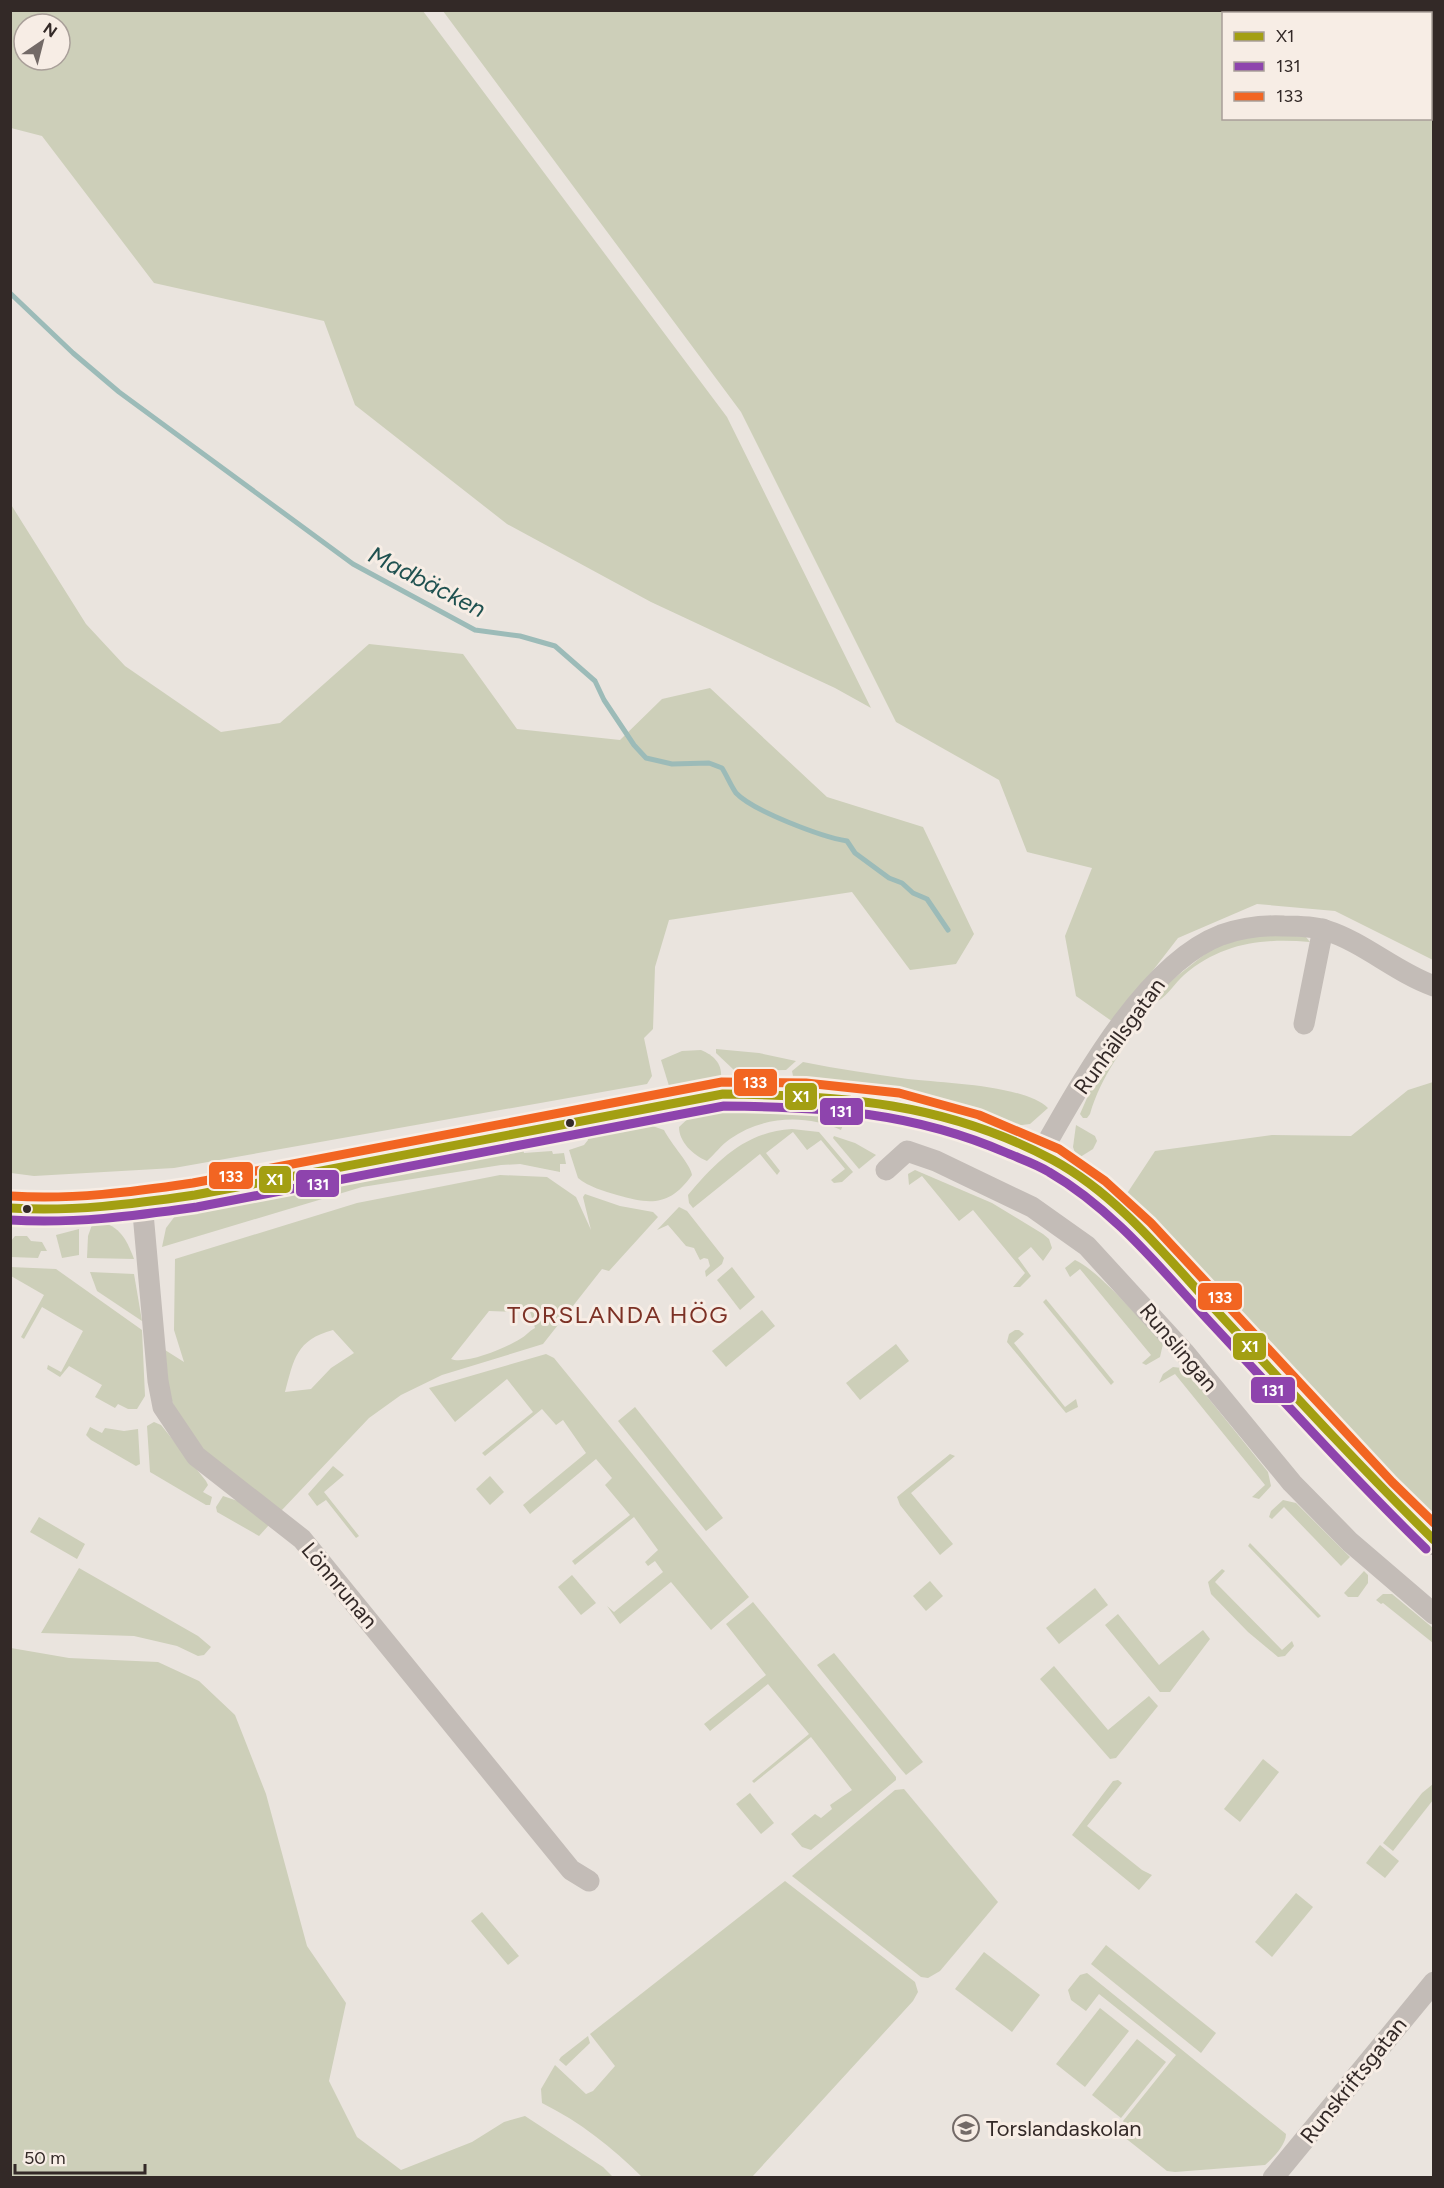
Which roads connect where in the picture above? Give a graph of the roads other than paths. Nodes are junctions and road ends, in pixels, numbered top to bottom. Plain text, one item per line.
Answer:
1 (1323, 929) junction
2 (1434, 986) edge
3 (1304, 1024) dead end
4 (1041, 1153) junction
5 (886, 1170) dead end
6 (142, 1202) junction
7 (10, 1208) edge
8 (1434, 1540) edge
9 (1434, 1614) edge
10 (589, 1881) dead end
11 (1434, 1982) edge
12 (1272, 2178) edge

1 - 2 street, Runhällsgatan
1 - 3 street
1 - 4 street, Runhällsgatan
4 - 6 street
4 - 8 street
5 - 9 street, Runslingan
6 - 7 street
6 - 10 street, Lönnrunan
11 - 12 street, Runskriftsgatan

